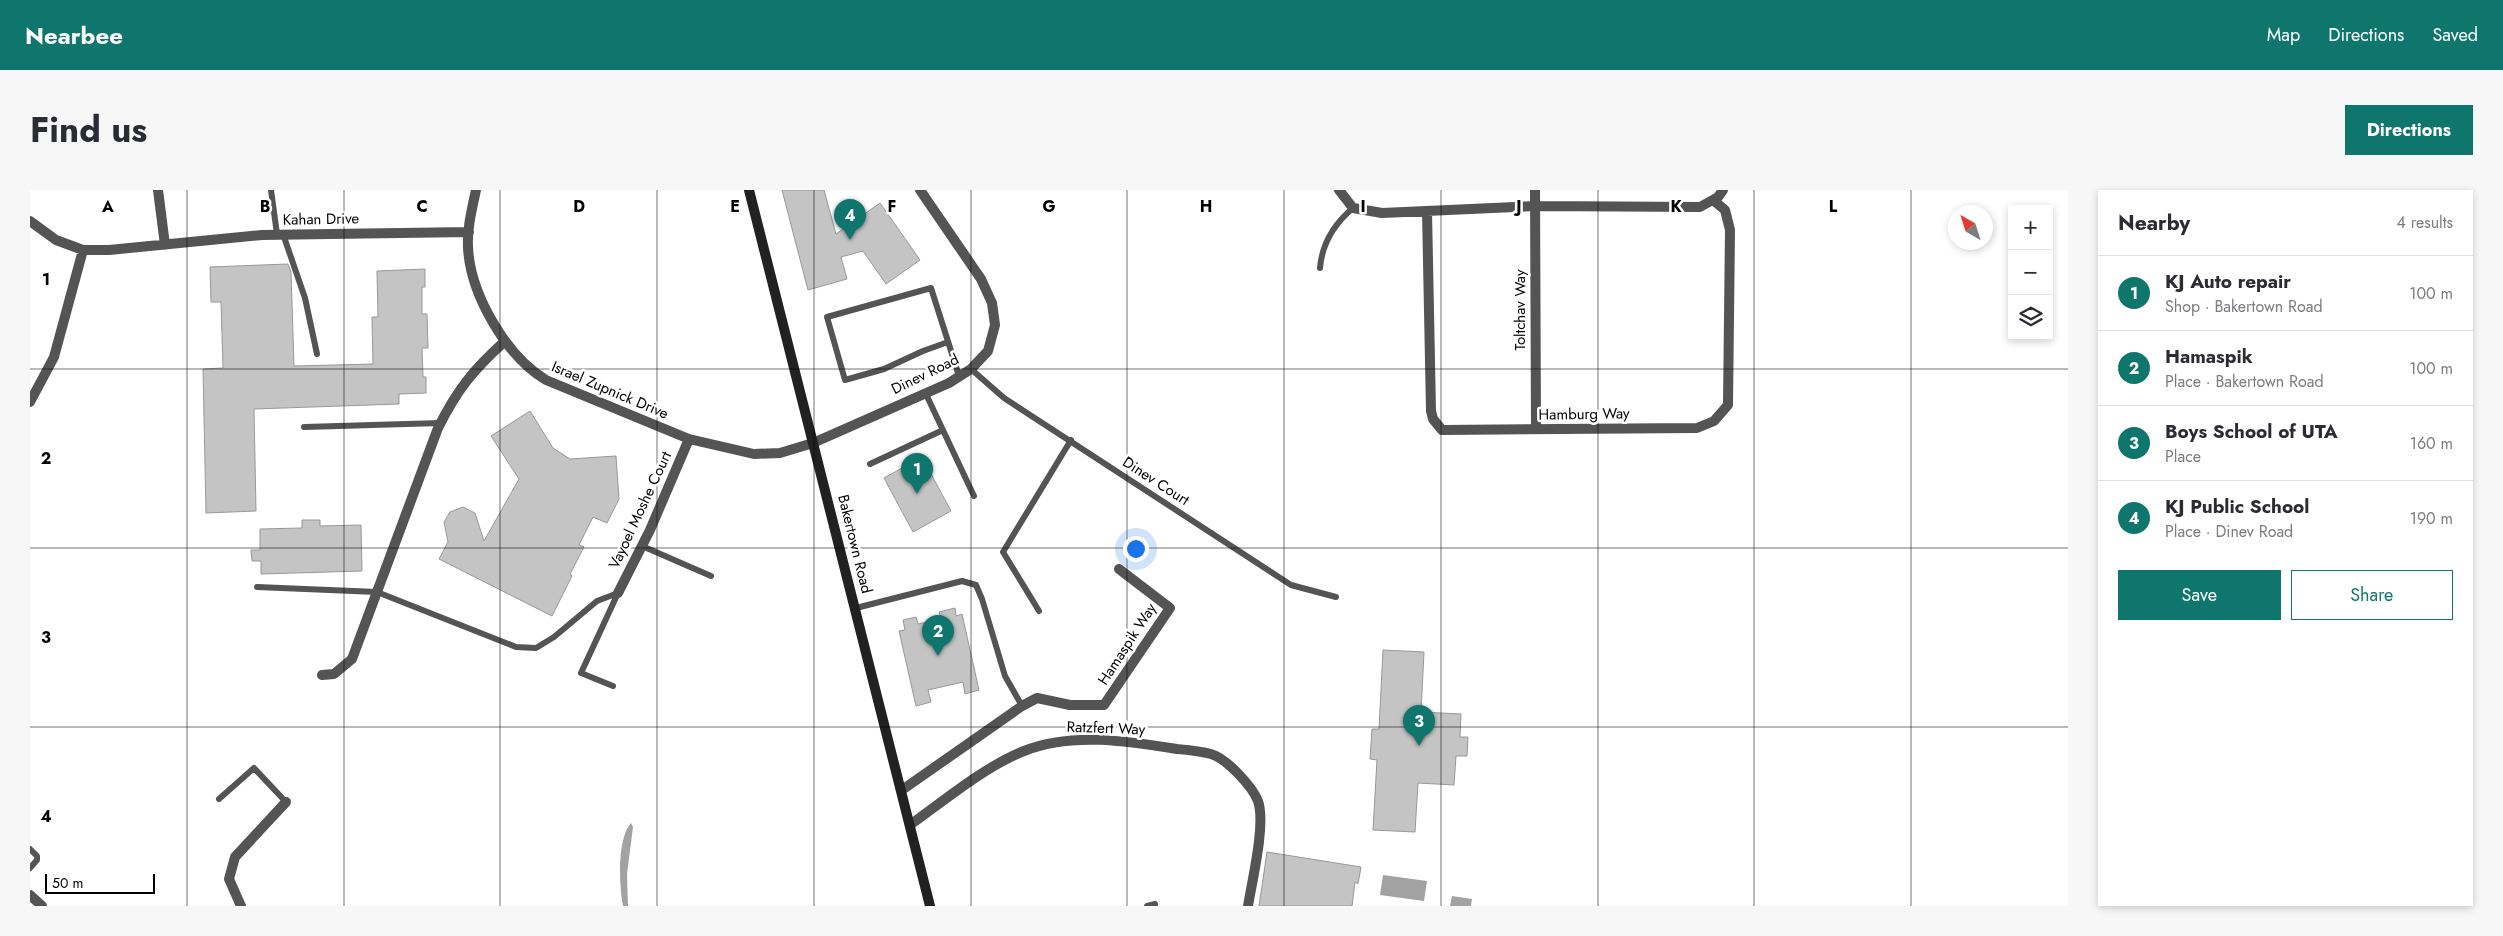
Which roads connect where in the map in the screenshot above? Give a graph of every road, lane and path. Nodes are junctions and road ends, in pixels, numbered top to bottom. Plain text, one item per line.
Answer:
1 (158, 190) edge
2 (271, 190) edge
3 (476, 190) edge
4 (750, 190) edge
5 (920, 190) edge
6 (1339, 190) edge
7 (1534, 190) edge
8 (1723, 190) edge
9 (1713, 200) junction
10 (1535, 206) junction
11 (1353, 208) junction
12 (1428, 211) junction
13 (30, 221) edge
14 (469, 232) junction
15 (280, 234) junction
16 (165, 245) junction
17 (83, 250) junction
18 (1320, 268) dead end
19 (504, 342) junction
20 (948, 342) junction
21 (318, 354) dead end
22 (971, 369) junction
23 (959, 376) junction
24 (925, 392) junction
25 (30, 402) edge
26 (441, 423) junction
27 (304, 427) dead end
28 (1536, 429) junction
29 (943, 430) junction
30 (689, 439) junction
31 (1071, 440) junction
32 (813, 443) junction
33 (870, 464) dead end
34 (974, 496) dead end
35 (642, 546) junction
36 (1119, 569) dead end
37 (712, 576) dead end
38 (257, 587) dead end
39 (377, 592) junction
40 (618, 593) junction
41 (1336, 597) dead end
42 (856, 608) junction
43 (1039, 611) dead end
44 (322, 676) dead end
45 (613, 686) dead end
46 (1022, 706) junction
47 (902, 790) junction
48 (219, 799) dead end
49 (286, 802) joint
50 (910, 825) junction
51 (30, 849) edge
52 (30, 868) edge
53 (30, 894) edge
54 (1155, 904) dead end
55 (42, 906) edge
56 (241, 906) edge
57 (930, 906) edge
58 (1146, 906) edge
59 (1248, 906) edge

1 - 16 street
2 - 15 lane
3 - 14 street, Israel Zupnick Drive
4 - 32 street, Bakertown Road
5 - 22 street, Dinev Road
6 - 11 street
7 - 10 street, Toltchav Way
8 - 9 street
9 - 10 street
9 - 28 street, Hamburg Way
10 - 12 street
10 - 28 street, Toltchav Way
11 - 12 street
11 - 18 lane
12 - 28 street, Hamburg Way
13 - 17 street
14 - 15 street, Kahan Drive
14 - 19 street, Israel Zupnick Drive
15 - 16 street, Kahan Drive
15 - 21 lane
16 - 17 street, Kahan Drive
17 - 25 street
19 - 26 street
19 - 30 street, Israel Zupnick Drive
20 - 20 lane
20 - 23 lane
22 - 23 street, Dinev Road
22 - 31 lane, Dinev Court
23 - 24 street, Dinev Road
24 - 29 lane
24 - 32 street, Dinev Road
26 - 27 lane
26 - 39 street
29 - 33 lane
29 - 34 lane
30 - 32 street, Israel Zupnick Drive
30 - 35 street, Vayoel Moshe Court
31 - 41 lane, Dinev Court
31 - 43 lane
32 - 42 street, Bakertown Road
35 - 37 lane
35 - 40 street, Vayoel Moshe Court
36 - 46 street, Hamaspik Way
38 - 39 lane
39 - 40 lane
39 - 44 street
40 - 45 lane
42 - 46 lane
42 - 47 street, Bakertown Road
46 - 47 street, Hamaspik Way
47 - 50 street, Bakertown Road
48 - 49 lane
49 - 56 street
50 - 57 street, Bakertown Road
50 - 59 street, Ratzfert Way
51 - 52 lane
53 - 55 street
54 - 58 lane

